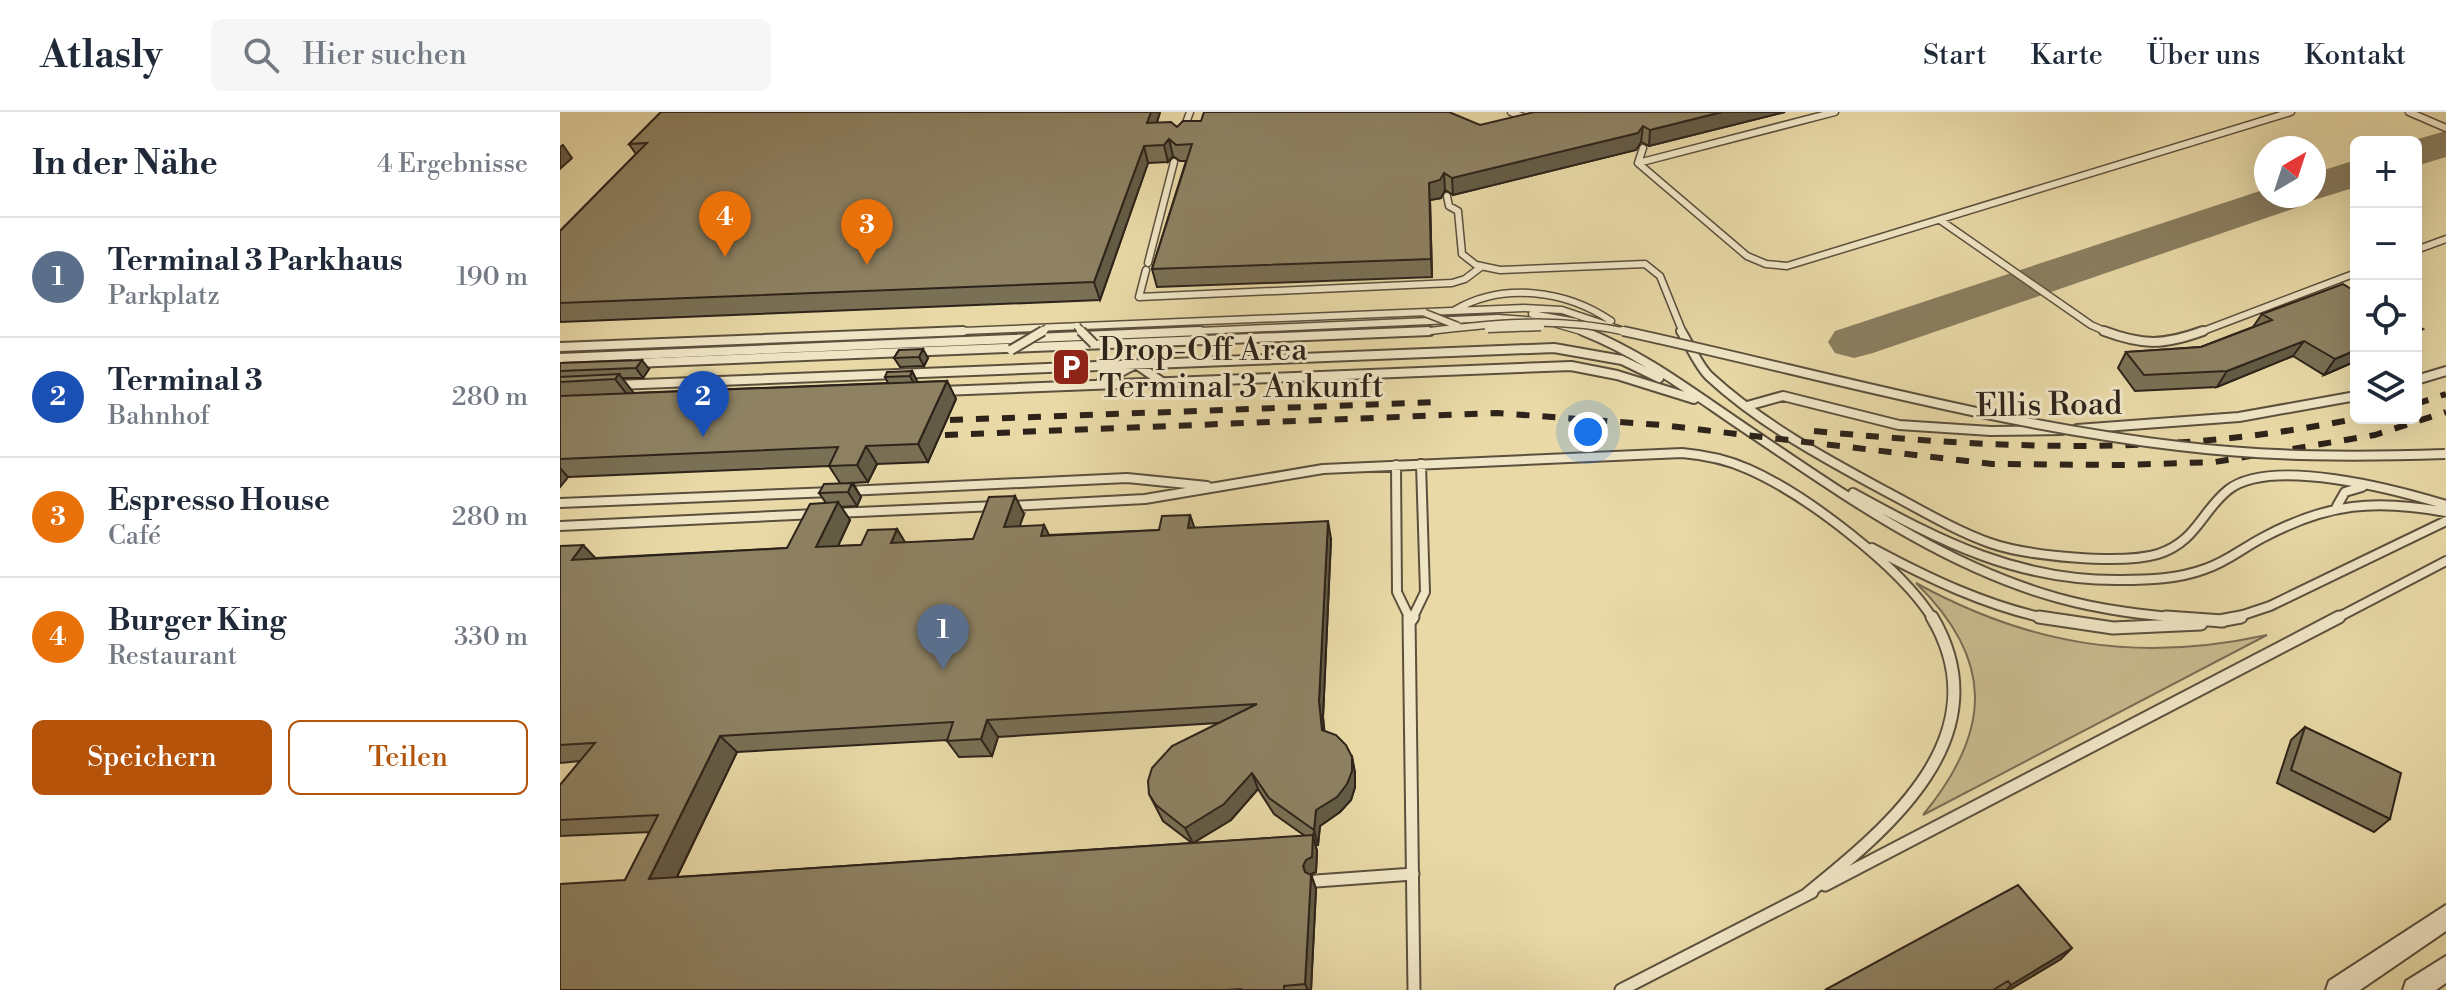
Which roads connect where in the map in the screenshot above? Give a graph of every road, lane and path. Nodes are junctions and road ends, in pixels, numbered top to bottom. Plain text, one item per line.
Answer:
1 (1190, 112) edge
2 (1511, 112) edge
3 (1835, 112) edge
4 (2291, 112) edge
5 (2409, 112) edge
6 (1534, 121) edge
7 (2446, 128) edge
8 (1181, 138) edge
9 (1643, 148) edge
10 (1174, 162) edge
11 (1638, 163) junction
12 (1447, 196) edge
13 (1940, 220) junction
14 (2446, 239) edge
15 (2422, 248) edge
16 (1481, 267) junction
17 (2350, 275) edge
18 (1453, 311) junction
19 (1425, 313) junction
20 (1536, 314) junction
21 (1585, 315) junction
22 (1443, 319) junction
23 (1576, 322) junction
24 (1077, 326) junction
25 (1461, 327) junction
26 (1047, 328) junction
27 (1430, 331) junction
28 (1627, 332) junction
29 (1094, 344) junction
30 (560, 347) edge
31 (1011, 350) junction
32 (560, 362) edge
33 (1136, 364) junction
34 (2446, 371) edge
35 (2422, 378) edge
36 (1162, 382) junction
37 (1097, 385) junction
38 (607, 386) edge
39 (928, 392) edge
40 (2350, 397) edge
41 (1705, 402) junction
42 (1747, 406) junction
43 (2446, 453) edge
44 (1795, 462) junction
45 (1421, 464) junction
46 (1396, 465) junction
47 (2377, 486) junction
48 (1215, 487) junction
49 (560, 503) edge
50 (2446, 505) edge
51 (2337, 506) junction
52 (2446, 512) edge
53 (1825, 517) junction
54 (2446, 521) edge
55 (560, 526) edge
56 (2446, 561) edge
57 (1411, 620) junction
58 (2223, 621) junction
59 (1413, 874) junction
60 (1316, 881) dead end
61 (1807, 894) junction
62 (2446, 917) edge
63 (2446, 968) edge
64 (1414, 990) edge
65 (1621, 990) edge
66 (2338, 990) edge
67 (2415, 990) edge

1 - 8 lane
2 - 6 lane
3 - 11 lane
4 - 13 lane
5 - 7 lane
9 - 11 lane
10 - 16 lane
11 - 13 lane
12 - 16 lane
13 - 17 lane
14 - 15 lane
16 - 42 lane
18 - 19 lane
18 - 21 lane
18 - 22 lane
18 - 28 lane
19 - 22 lane, bridge
19 - 24 lane
20 - 21 lane
20 - 22 lane
20 - 23 lane, bridge
21 - 28 lane, bridge
22 - 25 lane, bridge
22 - 27 lane, bridge
23 - 25 lane, bridge
23 - 28 lane, bridge
24 - 26 lane
24 - 29 lane, bridge
25 - 27 lane, bridge
26 - 30 lane
26 - 31 lane, bridge
27 - 29 lane
28 - 43 lane, bridge
29 - 31 lane, bridge
31 - 32 lane
32 - 41 lane
33 - 36 lane
33 - 37 lane
33 - 38 lane
33 - 41 lane
34 - 35 lane
36 - 37 lane
36 - 41 lane
37 - 39 lane
40 - 42 lane, Ellis Road
41 - 44 lane
42 - 47 lane
44 - 51 lane
44 - 58 lane
45 - 46 lane
45 - 53 lane
45 - 57 lane
46 - 48 lane
46 - 57 lane
47 - 50 lane
47 - 51 lane
48 - 49 lane
48 - 55 lane
51 - 52 lane
53 - 58 lane
53 - 61 lane
54 - 58 lane
56 - 61 lane
57 - 59 lane
59 - 60 lane
59 - 64 lane
61 - 65 lane
62 - 66 street
63 - 67 street

